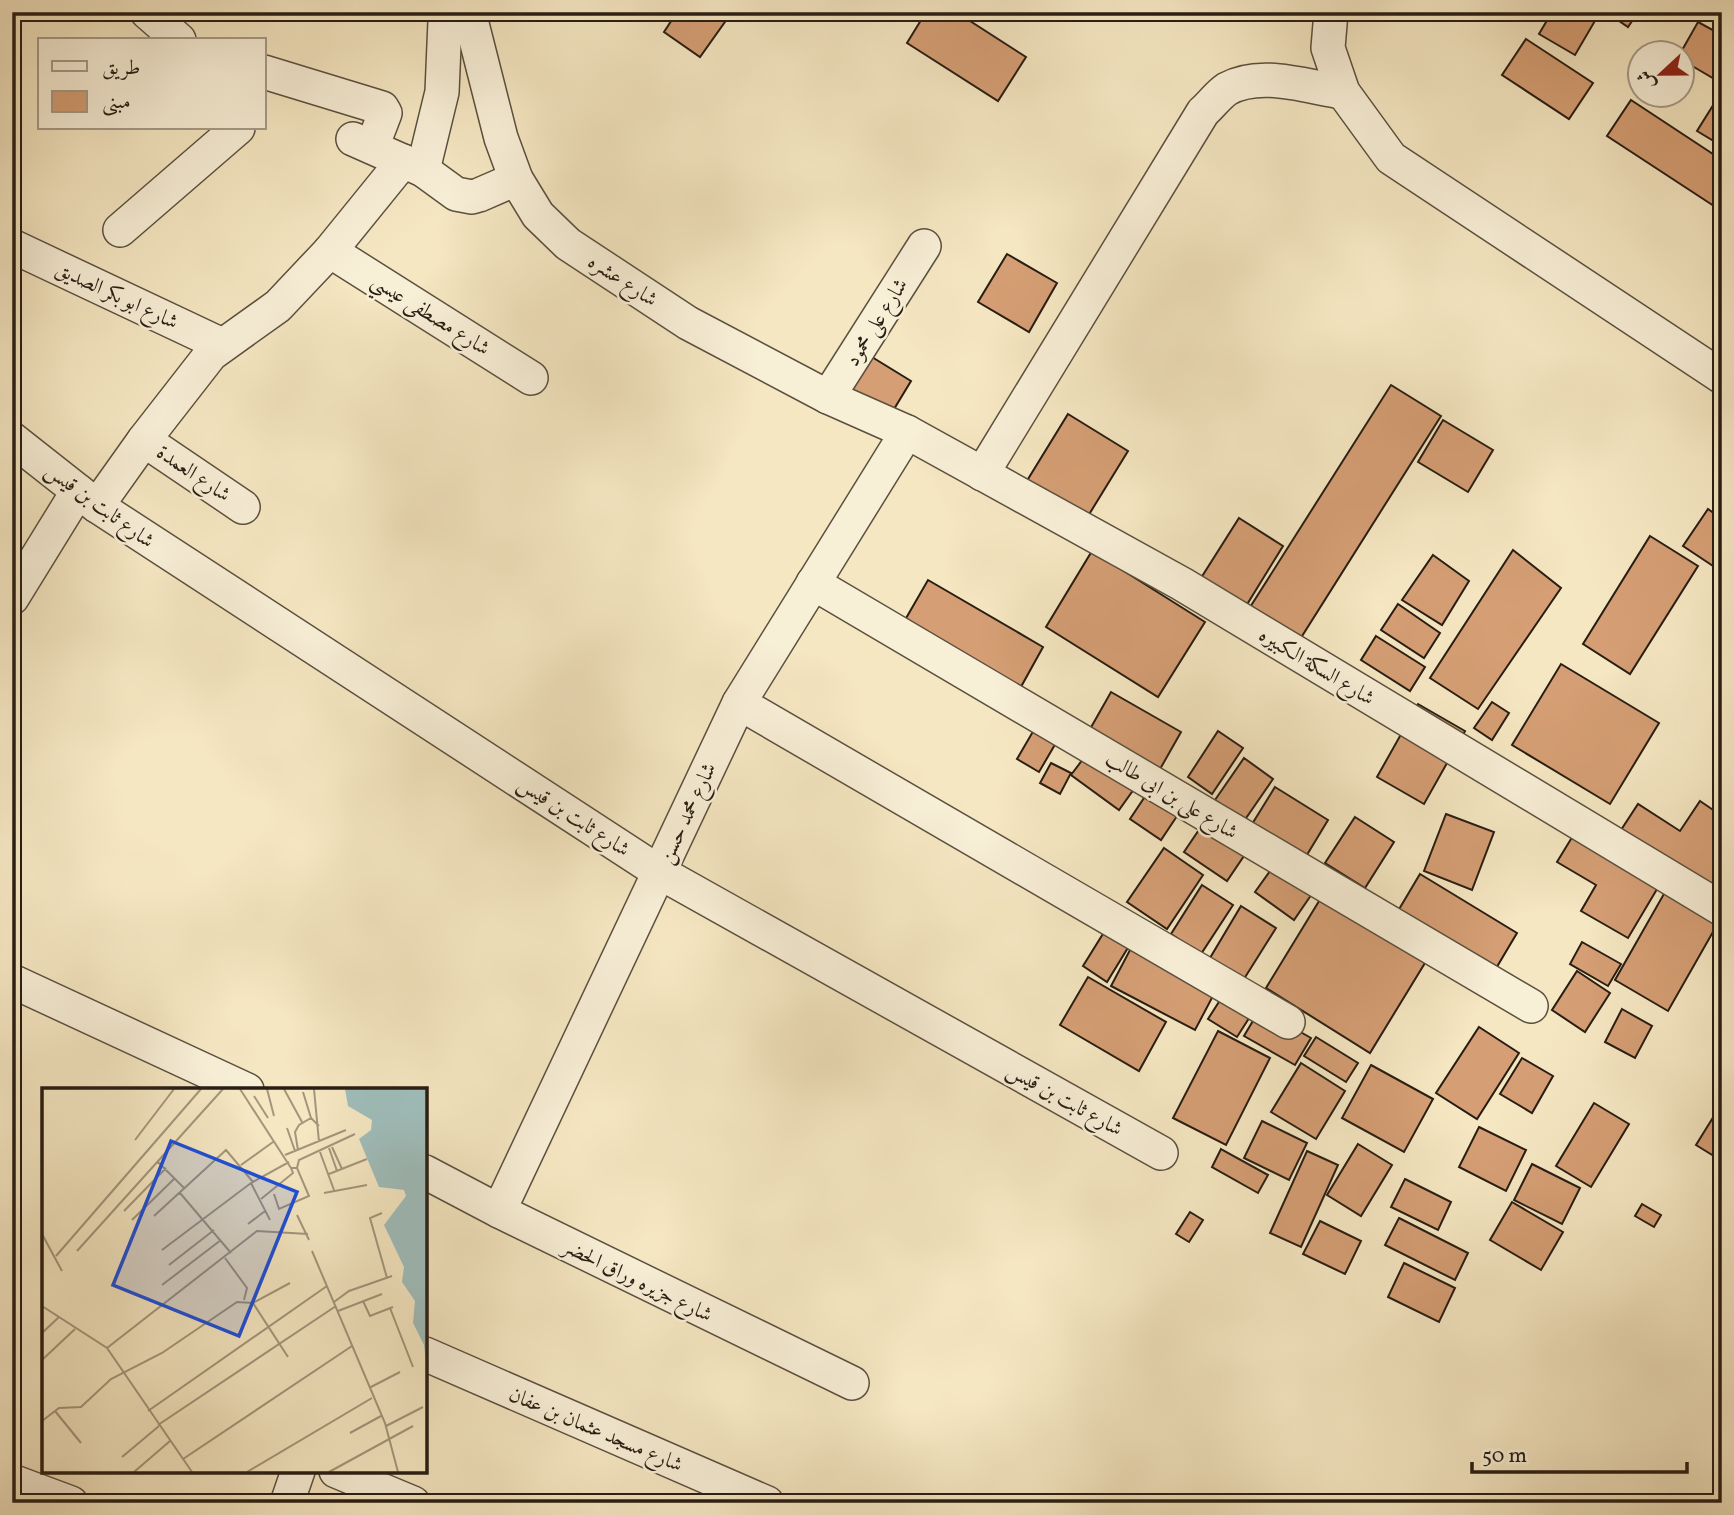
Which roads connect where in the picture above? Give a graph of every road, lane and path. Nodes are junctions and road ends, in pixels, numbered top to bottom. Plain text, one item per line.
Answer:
1 (147, 12) edge
2 (1331, 12) edge
3 (457, 16) edge
4 (176, 38) edge
5 (266, 73) edge
6 (1343, 92) junction
7 (236, 130) edge
8 (413, 166) junction
9 (516, 179) junction
10 (120, 230) dead end
11 (12, 246) edge
12 (924, 246) dead end
13 (330, 251) junction
14 (222, 345) junction
15 (1722, 377) edge
16 (531, 378) dead end
17 (828, 397) junction
18 (907, 432) junction
19 (12, 439) edge
20 (144, 440) junction
21 (982, 474) junction
22 (87, 499) junction
23 (243, 507) dead end
24 (813, 583) junction
25 (12, 598) edge
26 (738, 703) junction
27 (659, 872) junction
28 (1722, 909) edge
29 (12, 981) edge
30 (1531, 1006) dead end
31 (1288, 1022) dead end
32 (243, 1088) edge
33 (1161, 1153) dead end
34 (428, 1179) edge
35 (499, 1212) junction
36 (427, 1355) edge
37 (852, 1383) dead end
38 (297, 1473) edge
39 (341, 1473) edge
40 (12, 1481) edge
41 (71, 1503) edge
42 (287, 1503) edge
43 (414, 1503) edge
44 (767, 1503) edge

1 - 4 street
2 - 6 street
3 - 8 street
3 - 9 street, شارع عشره
5 - 8 street
6 - 15 street
6 - 21 street
7 - 10 street
8 - 9 street
8 - 13 street
9 - 17 street, شارع عشره
11 - 14 street, شارع ابو بكر الصديق
12 - 17 street, شارع على محمود
13 - 14 street
13 - 16 street, شارع مصطفى عيسي
14 - 20 street
17 - 18 street, شارع عشره
18 - 21 street, شارع السكة الكبيره
18 - 24 street, شارع محمد حسن
19 - 22 street, شارع ثابت بن قيس
20 - 22 street
20 - 23 street, شارع العمدة
21 - 28 street, شارع السكة الكبيره
22 - 25 street
22 - 27 street, شارع ثابت بن قيس
24 - 26 street, شارع محمد حسن
24 - 30 street, شارع على بن ابى طالب
26 - 27 street, شارع محمد حسن
26 - 31 street
27 - 33 street, شارع ثابت بن قيس
27 - 35 street, شارع محمد حسن
29 - 32 street
34 - 35 street, شارع جزيره وراق الحضر
35 - 37 street, شارع جزيره وراق الحضر
36 - 44 street, شارع مسجد عثمان بن عفان
38 - 42 street
39 - 43 street
40 - 41 street

